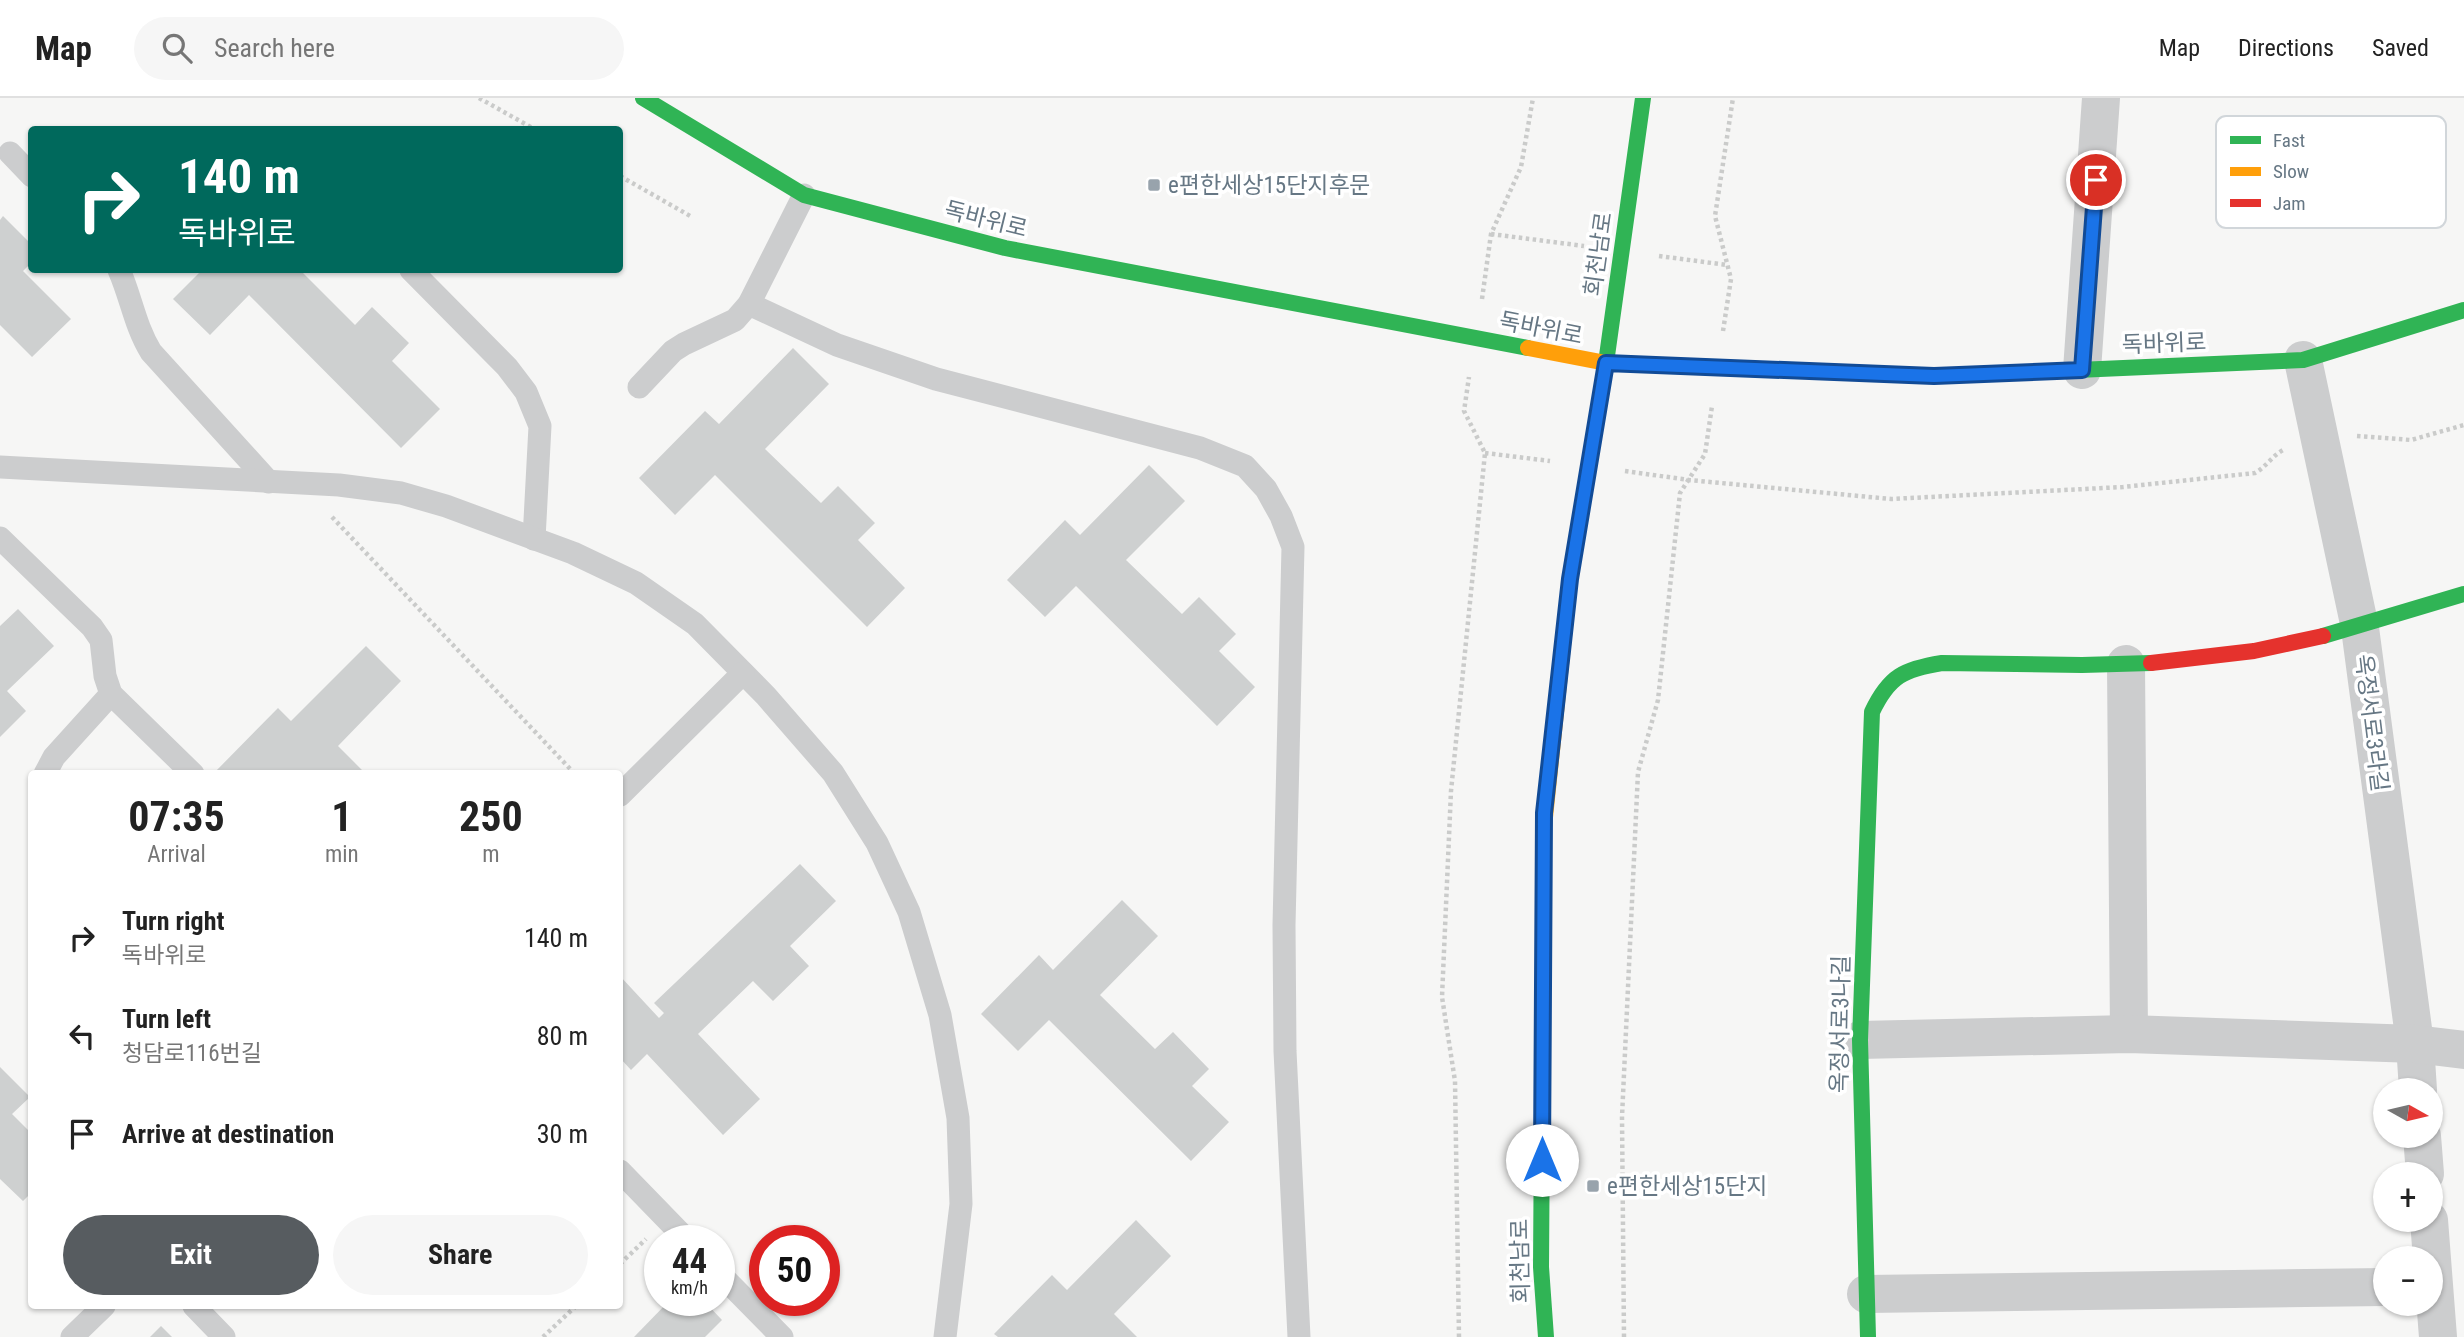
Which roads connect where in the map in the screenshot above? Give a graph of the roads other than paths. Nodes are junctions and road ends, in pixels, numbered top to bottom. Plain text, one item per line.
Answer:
1 (643, 98) edge
2 (1643, 98) edge
3 (2101, 98) edge
4 (9, 153) dead end
5 (28, 172) edge
6 (804, 195) junction
7 (120, 273) edge
8 (414, 273) edge
9 (749, 304) junction
10 (2464, 310) edge
11 (2303, 360) junction
12 (1606, 363) junction
13 (2082, 370) junction
14 (639, 387) dead end
15 (0, 467) edge
16 (269, 482) junction
17 (0, 538) edge
18 (534, 539) junction
19 (2464, 594) edge
20 (2360, 628) junction
21 (2126, 664) junction
22 (743, 673) junction
23 (111, 694) junction
24 (47, 770) edge
25 (189, 770) edge
26 (623, 792) edge
27 (2129, 1034) junction
28 (1860, 1040) junction
29 (2415, 1044) junction
30 (2464, 1050) edge
31 (2417, 1078) edge
32 (623, 1174) edge
33 (672, 1225) edge
34 (2373, 1287) edge
35 (735, 1289) edge
36 (1867, 1294) junction
37 (101, 1309) edge
38 (197, 1309) edge
39 (2440, 1316) edge
40 (72, 1337) edge
41 (224, 1337) edge
42 (782, 1337) edge
43 (945, 1337) edge
44 (1299, 1337) edge
45 (1546, 1337) edge
46 (1868, 1337) edge
47 (2438, 1337) edge

1 - 6 main road, 독바위로
2 - 12 main road, 회천남로
3 - 13 street
4 - 5 lane
6 - 9 lane
6 - 12 main road, 독바위로
7 - 16 lane
8 - 18 lane
9 - 14 lane
9 - 44 lane
10 - 11 main road, 독바위로
11 - 13 main road, 독바위로
11 - 20 street, 옥정서로3라길
12 - 13 main road, 독바위로
12 - 45 main road, 회천남로
15 - 16 lane
16 - 18 lane
17 - 23 lane
18 - 22 lane
19 - 20 main road
20 - 21 main road
20 - 29 street, 옥정서로3라길
21 - 27 street
21 - 28 main road, 옥정서로3나길
22 - 26 lane
22 - 43 lane
23 - 24 lane
23 - 25 lane
27 - 28 street
27 - 29 street
28 - 36 main road, 옥정서로3나길
29 - 30 street
29 - 31 street, 옥정서로3라길
32 - 33 lane
34 - 36 street
35 - 42 lane
36 - 46 main road, 옥정서로3나길
37 - 40 lane
38 - 41 lane
39 - 47 street

